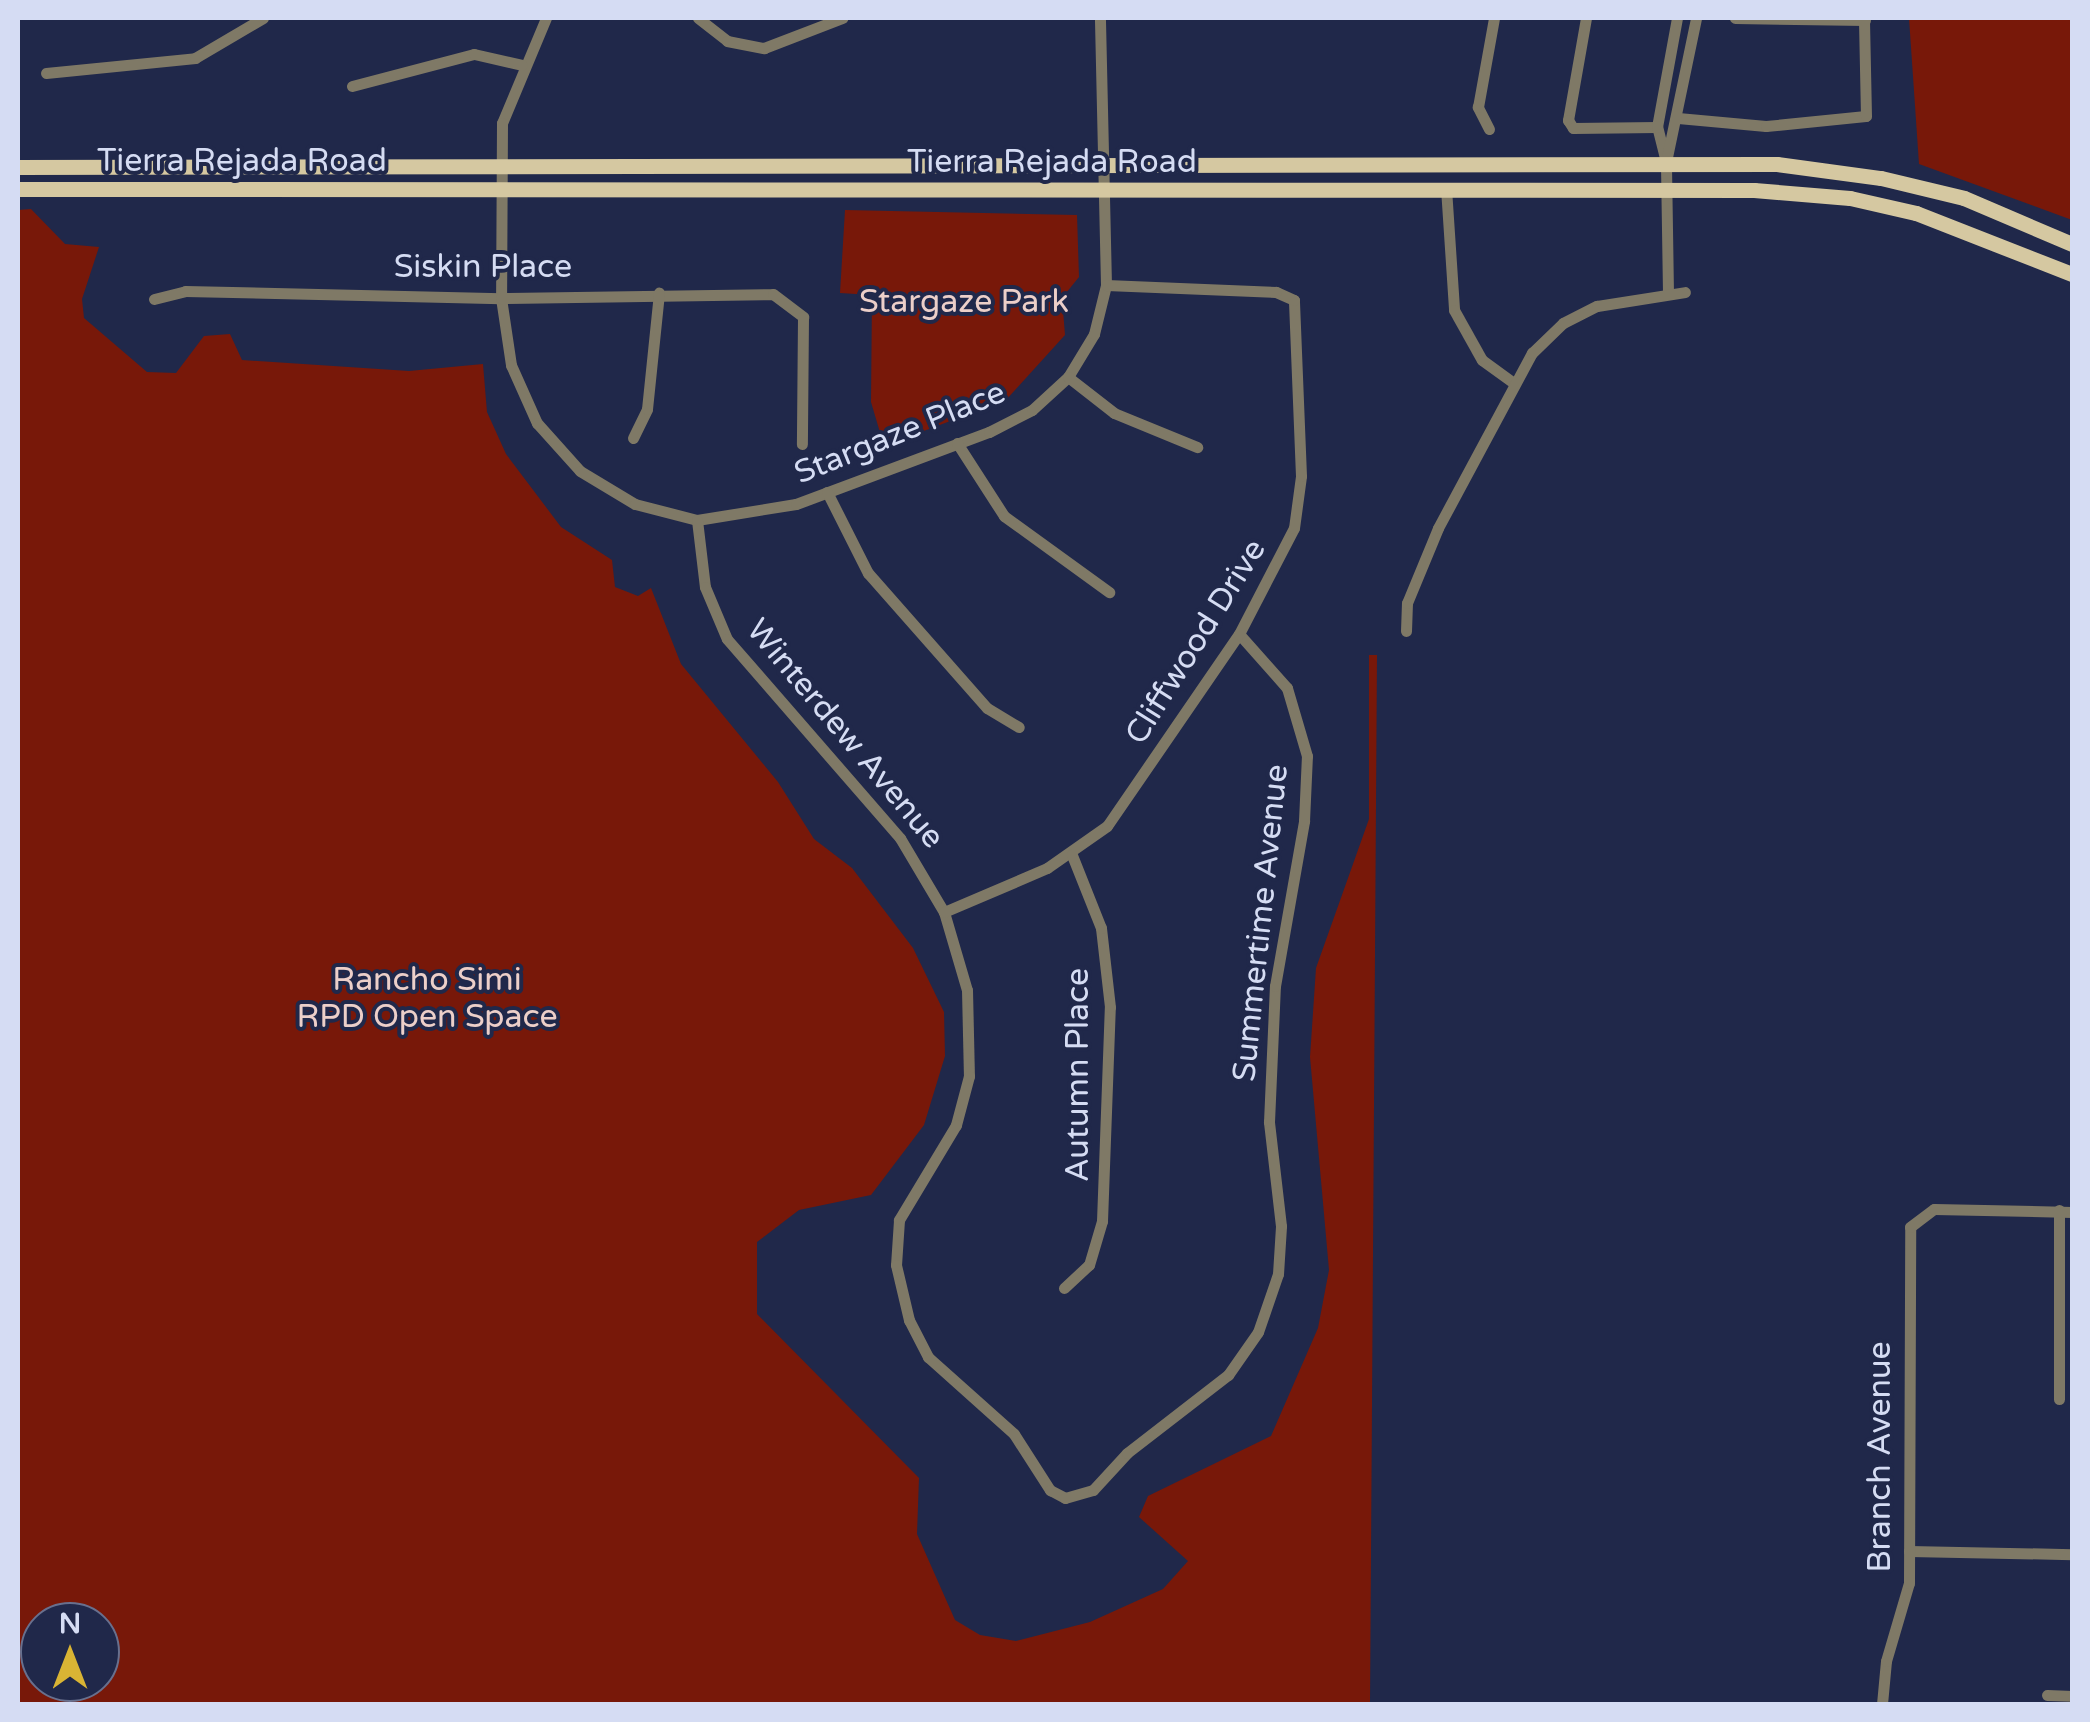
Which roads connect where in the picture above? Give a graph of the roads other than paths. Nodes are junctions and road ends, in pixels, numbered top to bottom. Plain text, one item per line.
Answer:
1 (263, 18) edge
2 (546, 18) edge
3 (698, 18) edge
4 (842, 18) edge
5 (1100, 18) edge
6 (1494, 18) edge
7 (1586, 18) edge
8 (1676, 18) edge
9 (1696, 18) edge
10 (1735, 18) edge
11 (1864, 19) edge
12 (522, 65) junction
13 (46, 73) dead end
14 (352, 86) dead end
15 (1678, 118) junction
16 (1657, 128) junction
17 (1489, 130) dead end
18 (1666, 162) junction
19 (1105, 163) junction
20 (499, 165) junction
21 (18, 167) edge
22 (18, 188) edge
23 (1104, 188) junction
24 (1446, 188) junction
25 (1666, 188) junction
26 (499, 191) junction
27 (2072, 244) edge
28 (2072, 274) edge
29 (1106, 285) junction
30 (658, 292) junction
31 (1685, 292) dead end
32 (1668, 293) junction
33 (500, 298) junction
34 (154, 299) dead end
35 (1068, 377) junction
36 (1514, 382) junction
37 (632, 438) dead end
38 (802, 444) dead end
39 (956, 444) junction
40 (1197, 447) dead end
41 (827, 492) junction
42 (697, 520) junction
43 (1109, 592) dead end
44 (1406, 631) dead end
45 (1239, 634) junction
46 (1019, 727) dead end
47 (1072, 855) junction
48 (944, 912) junction
49 (2066, 1211) edge
50 (1064, 1288) dead end
51 (2059, 1399) dead end
52 (1028, 1452) joint
53 (1909, 1551) junction
54 (2072, 1554) edge
55 (2046, 1695) dead end
56 (2072, 1696) edge
57 (1882, 1704) edge

1 - 13 street
2 - 12 street, Stargaze Place
3 - 4 street
5 - 19 street, Stargaze Place
6 - 17 street
7 - 16 street
8 - 16 street
9 - 15 street
10 - 11 street
11 - 15 street
12 - 14 street
12 - 20 street, Stargaze Place
15 - 18 street
16 - 18 street
18 - 19 main road, Tierra Rejada Road
18 - 25 street
18 - 27 main road, Tierra Rejada Road
19 - 20 main road, Tierra Rejada Road
19 - 23 street, Stargaze Place
20 - 21 main road, Tierra Rejada Road
20 - 26 street, Stargaze Place
22 - 26 main road, Tierra Rejada Road
23 - 24 main road, Tierra Rejada Road
23 - 26 main road, Tierra Rejada Road
23 - 29 street, Stargaze Place
24 - 25 main road, Tierra Rejada Road
24 - 36 street
25 - 28 main road, Tierra Rejada Road
25 - 32 street
26 - 33 street, Stargaze Place
29 - 35 street, Stargaze Place
29 - 45 street, Cliffwood Drive
30 - 33 street, Siskin Place
30 - 37 street
30 - 38 street, Siskin Place
31 - 32 street
32 - 36 street
33 - 34 street, Siskin Place
33 - 42 street, Stargaze Place
35 - 39 street, Stargaze Place
35 - 40 street
36 - 44 street
39 - 41 street, Stargaze Place
39 - 43 street
41 - 42 street, Stargaze Place
41 - 46 street
42 - 48 street, Winterdew Avenue
45 - 47 street, Cliffwood Drive
45 - 52 street, Summertime Avenue
47 - 48 street, Cliffwood Drive
47 - 50 street, Autumn Place
48 - 52 street, Winterdew Avenue
49 - 51 street
49 - 53 street, Branch Avenue
53 - 54 street
53 - 57 street, Branch Avenue
55 - 56 street

